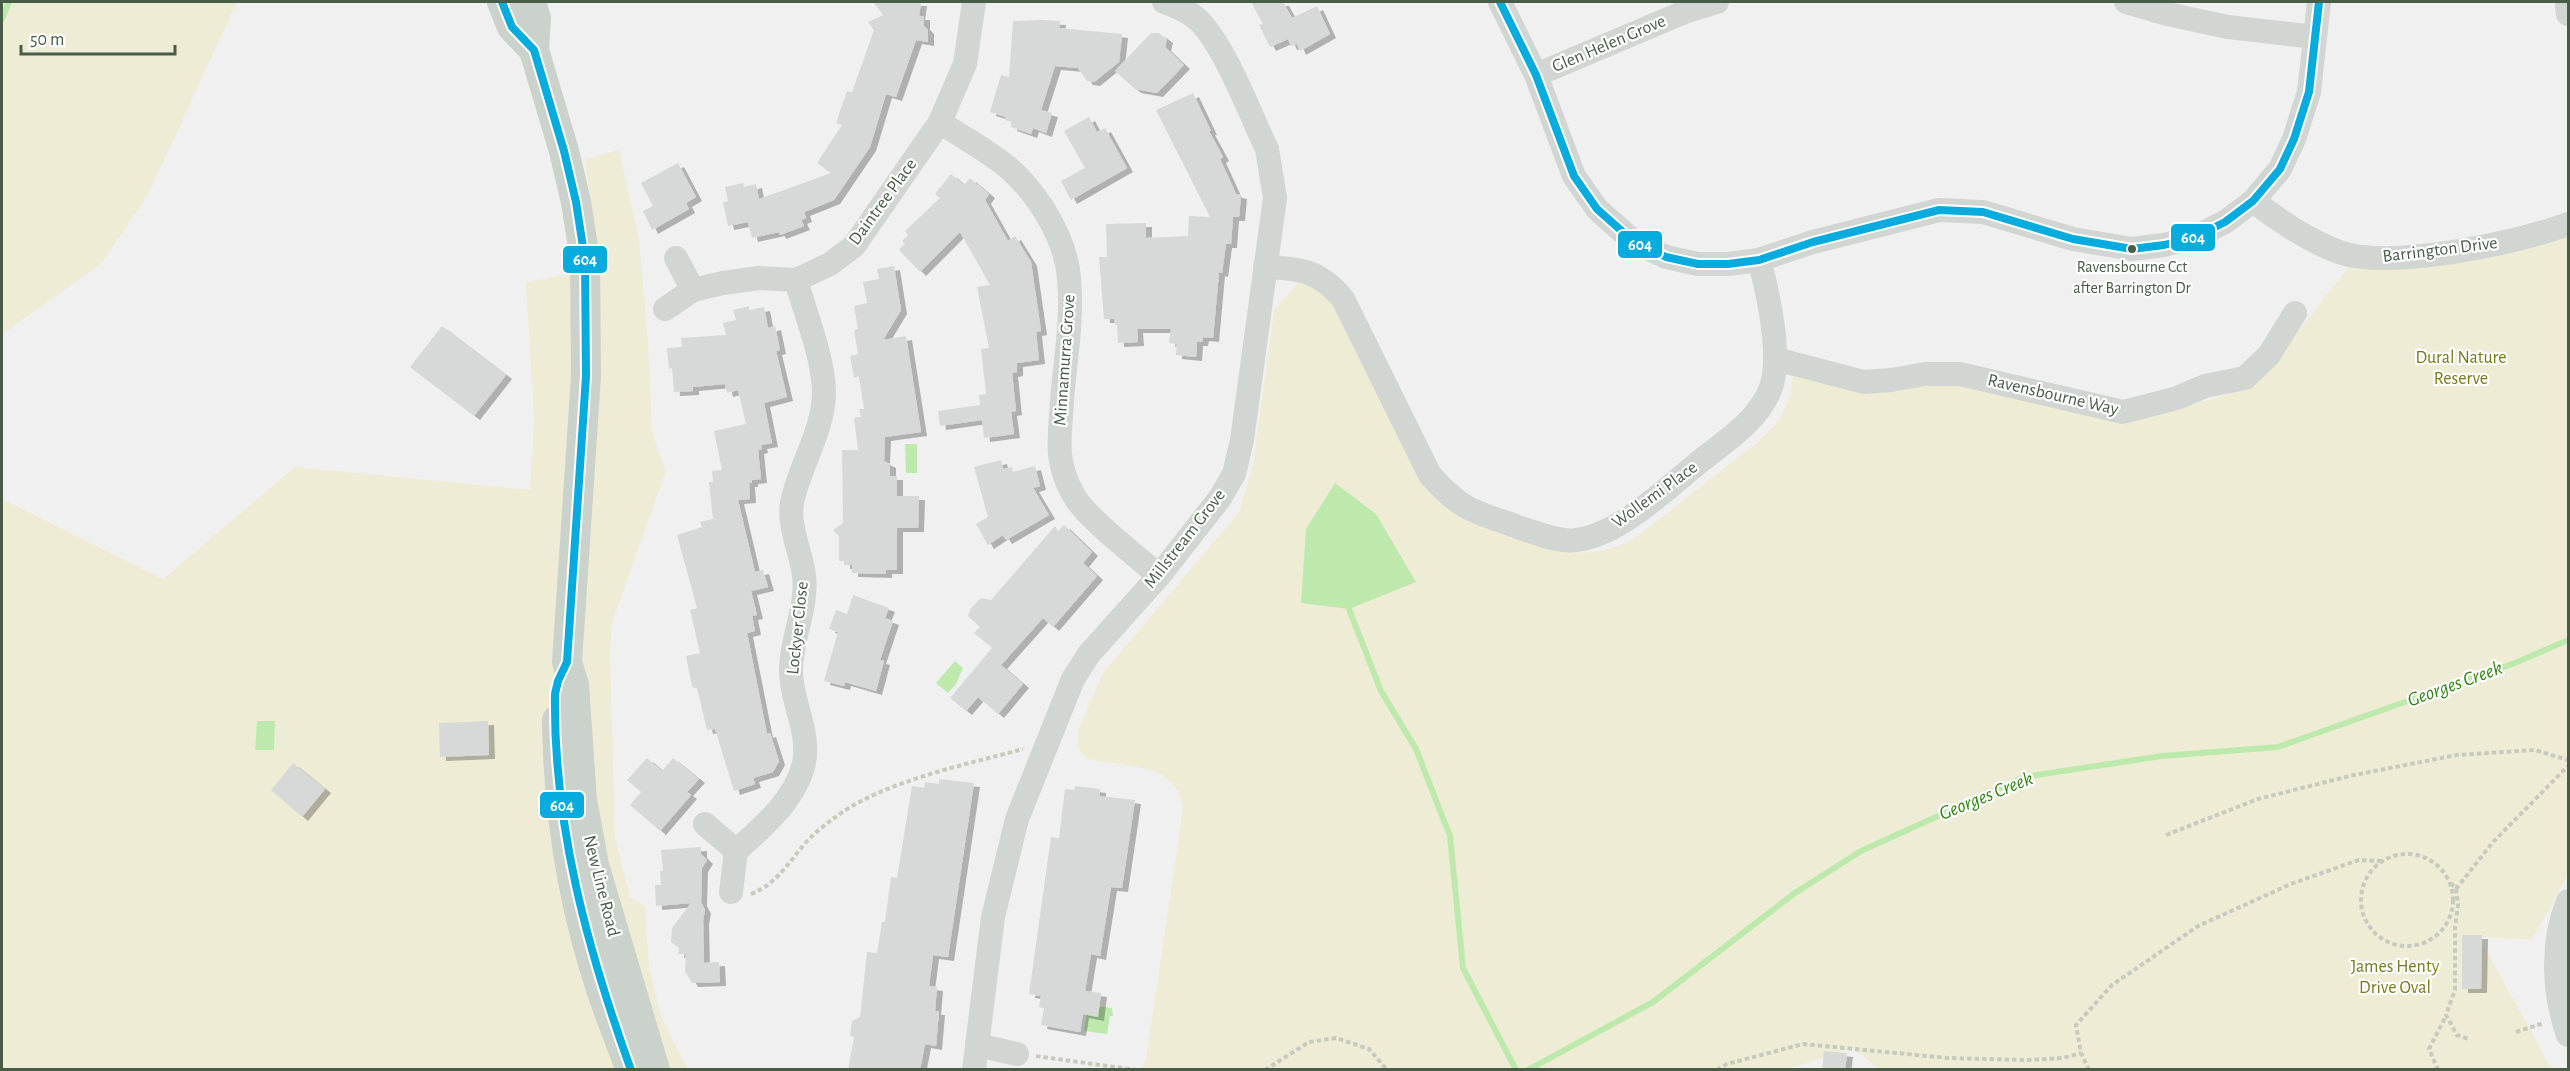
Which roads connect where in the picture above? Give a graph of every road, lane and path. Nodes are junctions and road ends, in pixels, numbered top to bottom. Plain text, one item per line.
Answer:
1 (502, 2) edge
2 (531, 2) edge
3 (974, 2) edge
4 (1164, 2) edge
5 (1500, 2) edge
6 (1717, 2) edge
7 (2126, 2) edge
8 (2319, 2) edge
9 (2315, 37) junction
10 (534, 50) junction
11 (1536, 75) junction
12 (940, 122) junction
13 (2253, 201) junction
14 (2568, 224) edge
15 (676, 258) dead end
16 (1759, 260) junction
17 (1265, 267) junction
18 (796, 280) junction
19 (693, 290) junction
20 (665, 309) dead end
21 (2295, 313) dead end
22 (1776, 359) junction
23 (1159, 576) junction
24 (567, 662) junction
25 (1047, 742) junction
26 (2568, 760) edge
27 (2568, 766) edge
28 (705, 824) dead end
29 (2166, 835) dead end
30 (736, 851) junction
31 (2382, 861) junction
32 (2448, 878) junction
33 (2456, 889) junction
34 (731, 892) joint
35 (2568, 901) edge
36 (2446, 1015) junction
37 (2568, 1035) edge
38 (2468, 1039) dead end
39 (977, 1044) junction
40 (2081, 1053) junction
41 (1017, 1054) joint
42 (631, 1070) edge
43 (654, 1070) edge
44 (974, 1070) edge
45 (1136, 1070) edge
46 (1265, 1070) edge
47 (1387, 1070) edge
48 (1717, 1070) edge
49 (2089, 1070) edge
50 (2438, 1070) edge

1 - 10 main road, New Line Road
2 - 10 main road, New Line Road
3 - 12 street, Daintree Place
4 - 17 street, Millstream Grove
5 - 11 street
6 - 11 street, Glen Helen Grove
7 - 9 street
8 - 9 street
9 - 13 street
10 - 24 main road, New Line Road
11 - 16 street
12 - 18 street, Daintree Place
12 - 23 street, Minnamurra Grove
13 - 14 street, Barrington Drive
13 - 16 street
15 - 19 street
16 - 22 street, Wollemi Place
17 - 22 street, Wollemi Place
17 - 23 street, Millstream Grove
18 - 19 street, Daintree Place
18 - 30 street, Lockyer Close
19 - 20 street, Daintree Place
21 - 22 street, Ravensbourne Way
23 - 25 street, Millstream Grove
24 - 42 main road, New Line Road
24 - 43 main road, New Line Road
25 - 34 path
25 - 39 street, Millstream Grove
26 - 29 path
27 - 33 path
28 - 30 street
30 - 34 street
31 - 32 path
31 - 32 path
31 - 40 path
32 - 33 path
33 - 36 path
35 - 37 street
36 - 38 path
36 - 50 path
39 - 41 street
39 - 44 street, Millstream Grove
40 - 48 path
40 - 49 path
41 - 45 path
46 - 47 path

